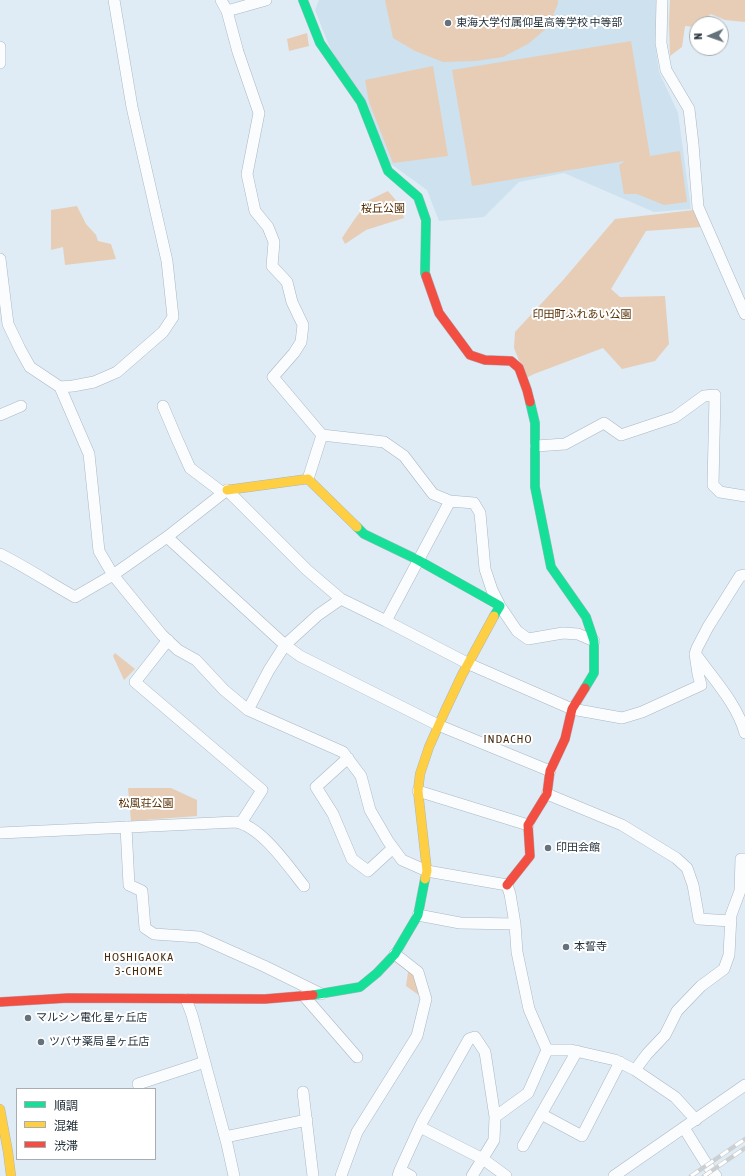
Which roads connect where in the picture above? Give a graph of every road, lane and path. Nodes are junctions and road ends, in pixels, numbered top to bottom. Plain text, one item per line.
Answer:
1 (114, 0) edge
2 (221, 0) edge
3 (266, 0) edge
4 (303, 0) edge
5 (662, 0) edge
6 (227, 11) junction
7 (0, 47) edge
8 (0, 63) edge
9 (0, 259) edge
10 (745, 314) edge
11 (60, 387) junction
12 (21, 406) dead end
13 (163, 406) dead end
14 (0, 415) edge
15 (322, 435) junction
16 (536, 446) junction
17 (308, 480) junction
18 (225, 492) junction
19 (745, 496) edge
20 (450, 500) junction
21 (167, 537) junction
22 (0, 554) edge
23 (418, 560) junction
24 (112, 575) junction
25 (745, 575) edge
26 (341, 600) junction
27 (500, 606) junction
28 (386, 621) junction
29 (168, 640) junction
30 (594, 641) junction
31 (285, 645) junction
32 (695, 654) junction
33 (469, 664) junction
34 (740, 708) edge
35 (572, 709) junction
36 (248, 710) junction
37 (438, 725) junction
38 (745, 733) edge
39 (348, 758) junction
40 (550, 771) junction
41 (418, 791) junction
42 (547, 794) junction
43 (241, 823) junction
44 (528, 825) junction
45 (126, 827) junction
46 (0, 833) edge
47 (393, 848) junction
48 (745, 859) edge
49 (427, 871) junction
50 (507, 885) junction
51 (304, 886) dead end
52 (418, 915) junction
53 (731, 921) junction
54 (515, 924) junction
55 (395, 954) junction
56 (321, 994) junction
57 (304, 996) junction
58 (186, 999) junction
59 (0, 1002) edge
60 (547, 1050) junction
61 (577, 1051) junction
62 (357, 1057) dead end
63 (205, 1062) junction
64 (620, 1062) junction
65 (635, 1070) junction
66 (138, 1084) dead end
67 (745, 1085) edge
68 (303, 1092) dead end
69 (0, 1109) edge
70 (541, 1114) junction
71 (495, 1117) junction
72 (307, 1120) junction
73 (696, 1120) junction
74 (420, 1127) junction
75 (684, 1128) junction
76 (225, 1137) junction
77 (523, 1146) dead end
78 (483, 1159) junction
79 (399, 1173) edge
80 (11, 1176) edge
81 (234, 1176) edge
82 (313, 1176) edge
83 (341, 1176) edge
84 (411, 1176) edge
85 (472, 1176) edge
86 (506, 1176) edge
87 (614, 1176) edge
88 (716, 1176) edge

1 - 11 street
2 - 6 street
3 - 6 street
4 - 16 street
5 - 10 street
6 - 15 street
7 - 8 street
9 - 11 street
11 - 24 street
12 - 14 street
13 - 18 street
15 - 17 street
15 - 20 street
16 - 19 street
16 - 30 street
17 - 18 street
17 - 23 street
18 - 21 street
18 - 26 street
20 - 23 street
20 - 27 street
21 - 24 street
21 - 31 street
22 - 24 street
23 - 27 street
23 - 28 street
24 - 29 street
25 - 32 street
26 - 28 street
26 - 31 street
27 - 30 street
27 - 33 street
28 - 33 street
29 - 36 street
29 - 43 street
30 - 35 street
31 - 36 street
31 - 37 street
32 - 34 street
32 - 35 street
33 - 35 street
33 - 37 street
34 - 38 street
35 - 40 street
36 - 39 street
37 - 40 street
37 - 41 street
39 - 47 street
39 - 47 street
40 - 42 street
41 - 44 street
41 - 49 street
42 - 44 street
42 - 53 street
43 - 45 street
43 - 51 street
44 - 50 street
45 - 46 street
45 - 56 street
47 - 49 street
48 - 53 street
49 - 50 street
49 - 52 street
50 - 54 street
52 - 54 street
52 - 55 street
53 - 65 street
54 - 60 street
55 - 56 street
55 - 83 street
56 - 57 street
57 - 58 street
57 - 62 street
58 - 59 street
58 - 63 street
60 - 61 street
60 - 71 street
61 - 64 street
61 - 70 street
63 - 66 street
63 - 76 street
64 - 65 street
64 - 70 street
65 - 73 street
67 - 73 street
68 - 72 street
69 - 80 street
70 - 77 street
71 - 74 street
71 - 78 street
72 - 76 street
72 - 82 street
73 - 75 street
74 - 78 street
74 - 79 street
75 - 87 street
75 - 88 street
76 - 81 street
78 - 85 street
78 - 86 street
79 - 84 street

